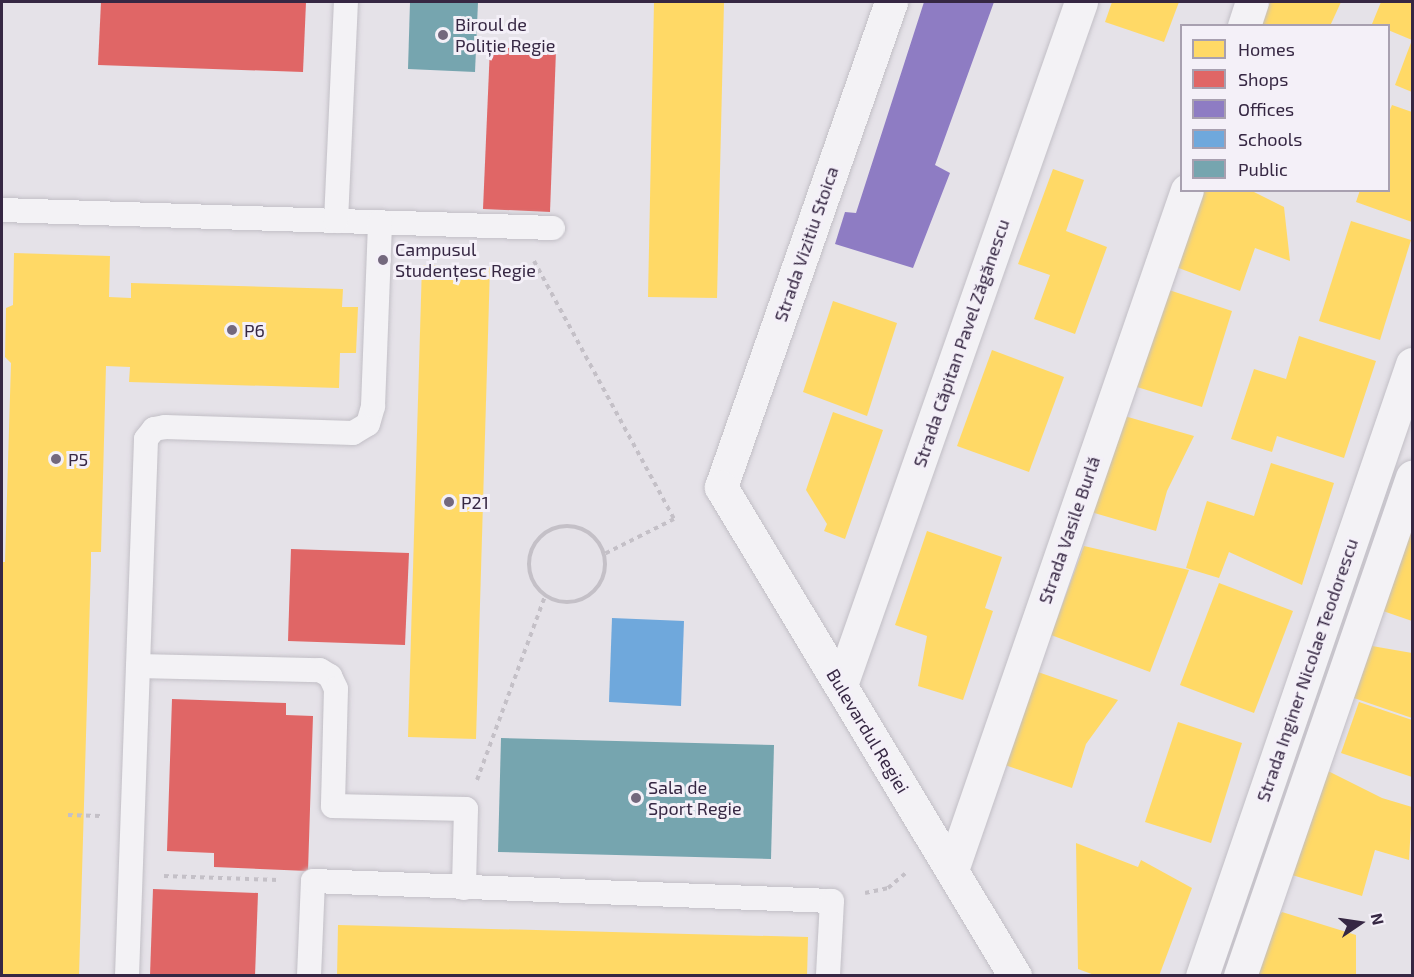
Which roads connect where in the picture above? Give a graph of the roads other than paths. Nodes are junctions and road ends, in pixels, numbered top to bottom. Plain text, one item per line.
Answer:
1 (346, 2) edge
2 (891, 2) edge
3 (1081, 2) edge
4 (1252, 2) edge
5 (1245, 24) edge
6 (1186, 192) edge
7 (2, 210) edge
8 (336, 221) junction
9 (380, 222) junction
10 (553, 228) dead end
11 (1413, 364) edge
12 (1413, 477) edge
13 (721, 487) joint
14 (138, 666) junction
15 (841, 685) junction
16 (944, 858) junction
17 (464, 888) junction
18 (127, 975) edge
19 (309, 975) edge
20 (828, 975) edge
21 (1015, 975) edge
22 (1202, 975) edge
23 (1240, 975) edge

1 - 8 lane
2 - 13 street, Strada Vizitiu Stoica
3 - 15 street, Strada Căpitan Pavel Zăgănescu
4 - 5 street
6 - 16 street, Strada Vasile Burlă
7 - 8 lane
8 - 9 lane
9 - 10 lane
9 - 14 lane
11 - 22 street, Strada Inginer Nicolae Teodorescu
12 - 23 street, Strada Inginer Nicolae Teodorescu
13 - 15 street, Bulevardul Regiei
14 - 17 lane
14 - 18 lane
15 - 16 street, Bulevardul Regiei
16 - 21 street, Bulevardul Regiei
17 - 19 lane
17 - 20 lane

